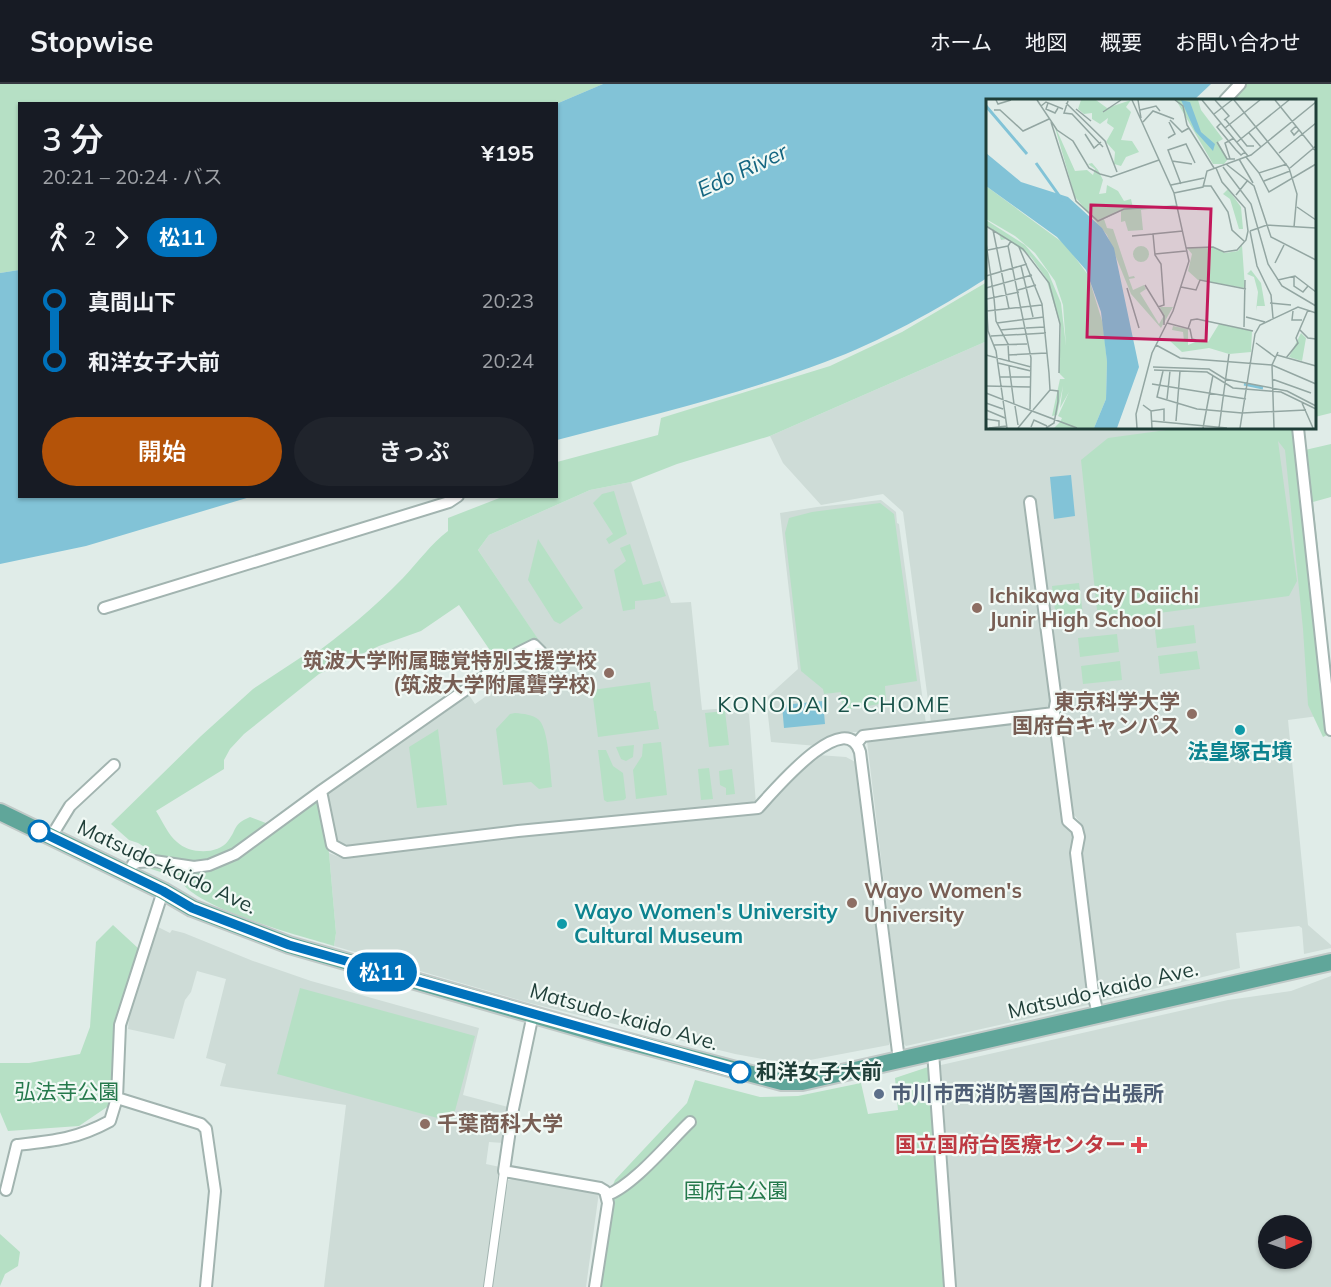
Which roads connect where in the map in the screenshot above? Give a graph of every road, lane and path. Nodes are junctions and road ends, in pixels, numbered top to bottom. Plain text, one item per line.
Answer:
1 (1240, 84) edge
2 (1227, 99) edge
3 (1298, 429) edge
4 (455, 498) edge
5 (1030, 502) dead end
6 (104, 608) dead end
7 (540, 652) dead end
8 (1054, 713) junction
9 (1331, 730) edge
10 (857, 743) junction
11 (114, 765) dead end
12 (321, 791) junction
13 (0, 812) edge
14 (51, 837) junction
15 (128, 875) junction
16 (163, 891) junction
17 (1331, 962) edge
18 (533, 1014) junction
19 (1098, 1014) junction
20 (933, 1052) junction
21 (899, 1060) junction
22 (117, 1098) junction
23 (690, 1122) dead end
24 (504, 1171) junction
25 (6, 1190) dead end
26 (607, 1195) junction
27 (206, 1287) edge
28 (488, 1287) edge
29 (595, 1287) edge
30 (950, 1287) edge

1 - 2 street
3 - 9 street
4 - 6 street
5 - 8 street
7 - 12 street
8 - 10 street
8 - 19 street
10 - 12 street
10 - 21 street
11 - 14 street
12 - 15 street
13 - 14 main road, Matsudo-kaido Ave.
14 - 15 main road, Matsudo-kaido Ave.
15 - 16 main road, Matsudo-kaido Ave.
16 - 18 main road, Matsudo-kaido Ave.
16 - 22 street
17 - 19 main road, Matsudo-kaido Ave.
18 - 21 main road, Matsudo-kaido Ave.
18 - 24 street
19 - 20 main road, Matsudo-kaido Ave.
20 - 21 main road, Matsudo-kaido Ave.
20 - 30 street
22 - 25 street
22 - 27 street
23 - 26 street
24 - 26 street
24 - 28 street
26 - 29 street

